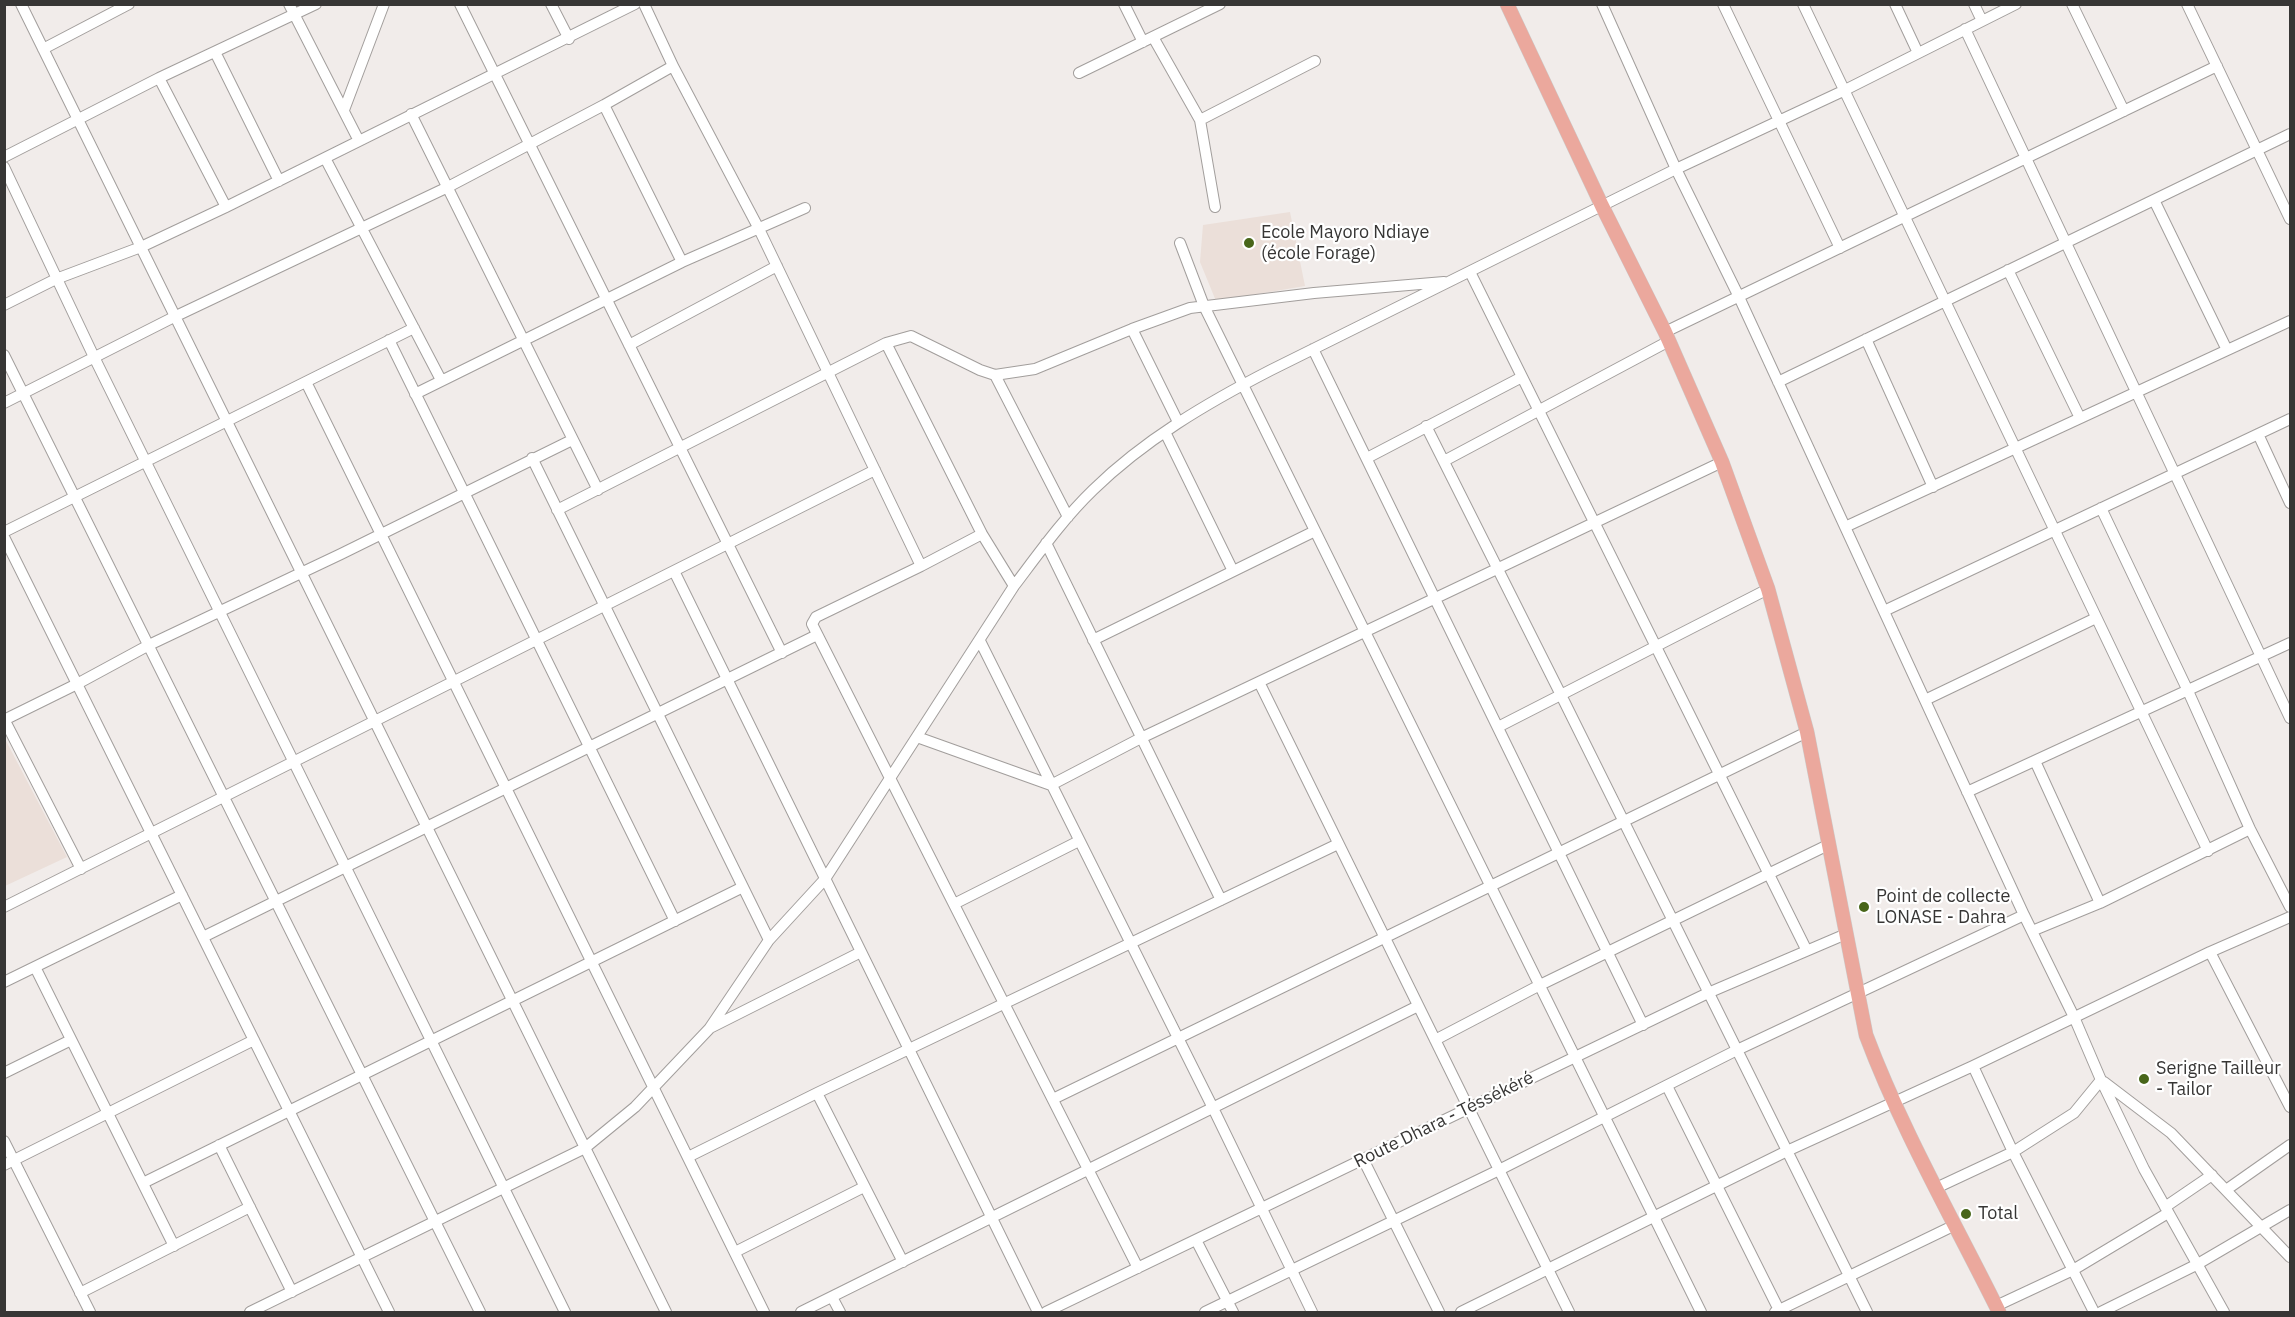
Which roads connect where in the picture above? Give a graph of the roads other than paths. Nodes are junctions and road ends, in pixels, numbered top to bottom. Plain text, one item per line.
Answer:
1 (21, 4) edge
2 (129, 4) edge
3 (315, 4) edge
4 (384, 4) edge
5 (460, 4) edge
6 (551, 4) edge
7 (635, 4) edge
8 (644, 4) edge
9 (1124, 4) edge
10 (1507, 4) edge
11 (1602, 4) edge
12 (1723, 4) edge
13 (1803, 4) edge
14 (1895, 4) edge
15 (1974, 4) edge
16 (2016, 4) edge
17 (2072, 4) edge
18 (2187, 4) edge
19 (1214, 6) edge
20 (292, 9) edge
21 (1982, 21) junction
22 (1965, 29) junction
23 (569, 39) junction
24 (1148, 40) junction
25 (43, 49) junction
26 (215, 52) junction
27 (1918, 53) junction
28 (1315, 62) dead end
29 (673, 66) junction
30 (2217, 66) junction
31 (1079, 74) dead end
32 (495, 75) junction
33 (159, 78) junction
34 (1843, 91) junction
35 (604, 105) junction
36 (344, 110) junction
37 (2124, 111) junction
38 (411, 114) junction
39 (78, 119) junction
40 (1200, 120) junction
41 (1778, 120) junction
42 (2290, 134) edge
43 (360, 141) junction
44 (530, 144) junction
45 (2257, 150) junction
46 (4, 157) edge
47 (325, 158) junction
48 (2026, 158) junction
49 (4, 167) edge
50 (1676, 169) junction
51 (279, 181) junction
52 (448, 187) junction
53 (2154, 200) junction
54 (1602, 206) junction
55 (226, 207) junction
56 (1215, 207) dead end
57 (805, 208) dead end
58 (1904, 217) junction
59 (2290, 219) edge
60 (361, 227) junction
61 (759, 229) junction
62 (1180, 243) dead end
63 (2066, 243) junction
64 (141, 247) junction
65 (1840, 248) junction
66 (681, 262) junction
67 (777, 266) junction
68 (2008, 270) junction
69 (1470, 272) junction
70 (56, 279) junction
71 (1450, 281) junction
72 (1739, 297) junction
73 (606, 299) junction
74 (1944, 302) junction
75 (4, 305) edge
76 (1204, 306) junction
77 (174, 317) junction
78 (2290, 321) edge
79 (414, 328) junction
80 (1132, 329) junction
81 (1667, 336) junction
82 (1866, 339) junction
83 (388, 340) junction
84 (523, 340) junction
85 (886, 342) junction
86 (629, 345) junction
87 (1313, 350) junction
88 (2227, 350) junction
89 (4, 355) edge
90 (94, 357) junction
91 (828, 372) junction
92 (995, 375) junction
93 (1522, 377) junction
94 (441, 380) junction
95 (306, 381) junction
96 (1778, 382) junction
97 (1243, 385) junction
98 (2137, 392) junction
99 (24, 393) junction
100 (415, 394) junction
101 (4, 403) edge
102 (1539, 412) junction
103 (2080, 418) junction
104 (2290, 419) edge
105 (227, 421) junction
106 (1178, 422) junction
107 (1426, 426) junction
108 (1165, 432) junction
109 (2258, 434) junction
110 (572, 440) junction
111 (680, 446) junction
112 (2015, 449) junction
113 (532, 458) junction
114 (1367, 458) junction
115 (1444, 461) junction
116 (146, 462) junction
117 (1722, 462) junction
118 (875, 470) junction
119 (2176, 473) junction
120 (1934, 487) junction
121 (597, 490) junction
122 (464, 492) junction
123 (75, 497) junction
124 (2290, 503) edge
125 (2101, 508) junction
126 (557, 510) junction
127 (1068, 517) junction
128 (1595, 524) junction
129 (1845, 527) junction
130 (2054, 530) junction
131 (1315, 531) junction
132 (4, 532) edge
133 (381, 533) junction
134 (982, 534) junction
135 (4, 537) edge
136 (1046, 543) junction
137 (728, 544) junction
138 (921, 567) junction
139 (1498, 569) junction
140 (674, 571) junction
141 (1233, 571) junction
142 (301, 572) junction
143 (1014, 586) junction
144 (1768, 589) junction
145 (1435, 599) junction
146 (605, 606) junction
147 (1884, 610) junction
148 (219, 611) junction
149 (2096, 618) junction
150 (1365, 632) junction
151 (817, 635) junction
152 (536, 640) junction
153 (1093, 640) junction
154 (980, 641) junction
155 (2290, 643) edge
156 (149, 645) junction
157 (1656, 646) junction
158 (782, 653) junction
159 (2262, 656) junction
160 (727, 679) junction
161 (454, 682) junction
162 (1259, 682) junction
163 (77, 684) junction
164 (2188, 691) junction
165 (1562, 694) junction
166 (1925, 700) junction
167 (2142, 712) junction
168 (658, 714) junction
169 (2290, 718) edge
170 (5, 719) edge
171 (375, 721) junction
172 (1498, 727) junction
173 (1807, 732) junction
174 (917, 737) junction
175 (1141, 738) junction
176 (589, 747) junction
177 (2035, 761) junction
178 (294, 762) junction
179 (1719, 775) junction
180 (890, 779) junction
181 (1051, 785) junction
182 (506, 788) junction
183 (1967, 792) junction
184 (224, 797) junction
185 (1623, 822) junction
186 (427, 827) junction
187 (2250, 829) junction
188 (151, 833) junction
189 (1079, 841) junction
190 (1338, 844) junction
191 (1830, 844) junction
192 (2208, 851) junction
193 (1559, 853) junction
194 (345, 867) junction
195 (81, 869) junction
196 (1768, 874) junction
197 (825, 879) junction
198 (1491, 886) junction
199 (743, 887) junction
200 (182, 895) junction
201 (1221, 900) junction
202 (276, 901) junction
203 (2100, 903) junction
204 (954, 904) junction
205 (4, 907) edge
206 (2290, 907) edge
207 (2024, 915) junction
208 (2290, 917) edge
209 (675, 921) junction
210 (1671, 921) junction
211 (2032, 931) junction
212 (1846, 934) junction
213 (203, 937) junction
214 (1385, 938) junction
215 (770, 940) junction
216 (1130, 943) junction
217 (1806, 950) junction
218 (861, 952) junction
219 (1608, 952) junction
220 (2210, 952) junction
221 (592, 962) junction
222 (35, 967) junction
223 (4, 982) edge
224 (1540, 986) junction
225 (1708, 993) junction
226 (1857, 994) junction
227 (512, 1001) junction
228 (1004, 1004) junction
229 (1418, 1006) junction
230 (2074, 1017) junction
231 (1643, 1025) junction
232 (709, 1029) junction
233 (1177, 1039) junction
234 (254, 1040) junction
235 (1435, 1040) junction
236 (71, 1041) junction
237 (431, 1041) junction
238 (909, 1049) junction
239 (1737, 1050) junction
240 (1575, 1058) junction
241 (1973, 1066) junction
242 (4, 1073) edge
243 (362, 1075) junction
244 (2101, 1080) junction
245 (1667, 1086) junction
246 (653, 1088) junction
247 (817, 1093) junction
248 (1053, 1100) junction
249 (1895, 1102) junction
250 (2290, 1107) edge
251 (1213, 1108) junction
252 (1468, 1109) junction
253 (289, 1111) junction
254 (108, 1113) junction
255 (1605, 1118) junction
256 (4, 1141) edge
257 (219, 1145) junction
258 (2290, 1145) edge
259 (585, 1148) junction
260 (1787, 1152) junction
261 (2013, 1152) junction
262 (688, 1157) junction
263 (1363, 1159) junction
264 (9, 1162) edge
265 (1089, 1170) junction
266 (1499, 1170) junction
267 (2211, 1175) junction
268 (143, 1183) junction
269 (864, 1187) junction
270 (1717, 1187) junction
271 (503, 1188) junction
272 (1936, 1188) junction
273 (2226, 1190) junction
274 (250, 1207) junction
275 (1260, 1209) junction
276 (2166, 1210) junction
277 (2290, 1210) edge
278 (1654, 1217) junction
279 (992, 1218) junction
280 (1394, 1221) junction
281 (435, 1222) junction
282 (1955, 1225) junction
283 (2262, 1227) junction
284 (1196, 1240) junction
285 (174, 1246) junction
286 (735, 1252) junction
287 (2290, 1257) edge
288 (362, 1258) junction
289 (903, 1262) junction
290 (2196, 1265) junction
291 (1138, 1268) junction
292 (1548, 1270) junction
293 (2073, 1270) junction
294 (1291, 1271) junction
295 (1848, 1276) junction
296 (292, 1292) junction
297 (81, 1293) junction
298 (832, 1297) junction
299 (1227, 1302) junction
300 (1998, 1310) edge
301 (90, 1312) edge
302 (250, 1312) edge
303 (389, 1312) edge
304 (480, 1312) edge
305 (565, 1312) edge
306 (666, 1312) edge
307 (764, 1312) edge
308 (801, 1312) edge
309 (840, 1312) edge
310 (1038, 1312) edge
311 (1046, 1312) edge
312 (1205, 1312) edge
313 (1233, 1312) edge
314 (1312, 1312) edge
315 (1439, 1312) edge
316 (1461, 1312) edge
317 (1569, 1312) edge
318 (1701, 1312) edge
319 (1778, 1312) edge
320 (1867, 1312) edge
321 (2094, 1312) edge
322 (2101, 1312) edge
323 (2224, 1312) edge

1 - 25 street
2 - 25 street
3 - 20 street
4 - 36 street
5 - 32 street
6 - 23 street
7 - 23 street
8 - 29 street
9 - 24 street
10 - 54 main road
11 - 50 street
12 - 41 street
13 - 34 street
14 - 27 street
15 - 21 street
16 - 21 street
17 - 37 street
18 - 30 street
19 - 24 street
20 - 26 street
20 - 36 street
21 - 22 street
22 - 27 street
22 - 48 street
23 - 32 street
24 - 31 street
24 - 40 street
25 - 39 street
26 - 33 street
26 - 51 street
27 - 34 street
28 - 40 street
29 - 35 street
29 - 61 street
30 - 37 street
30 - 45 street
32 - 38 street
32 - 44 street
33 - 39 street
33 - 55 street
34 - 41 street
34 - 58 street
35 - 44 street
35 - 66 street
36 - 43 street
37 - 48 street
38 - 43 street
38 - 52 street
39 - 46 street
39 - 64 street
40 - 56 street
41 - 50 street
41 - 65 street
42 - 45 street
43 - 47 street
44 - 52 street
44 - 73 street
45 - 53 street
45 - 59 street
47 - 51 street
47 - 60 street
48 - 58 street
48 - 63 street
49 - 70 street
50 - 54 street
50 - 72 street
51 - 55 street
52 - 60 street
52 - 84 street
53 - 63 street
53 - 88 street
54 - 69 street
54 - 81 main road
55 - 64 street
57 - 61 street
58 - 65 street
58 - 74 street
60 - 77 street
60 - 79 street
61 - 66 street
61 - 67 street
62 - 76 street
63 - 68 street
63 - 98 street
64 - 70 street
64 - 77 street
65 - 72 street
66 - 73 street
67 - 86 street
67 - 91 street
68 - 74 street
68 - 103 street
69 - 71 street
69 - 93 street
70 - 75 street
70 - 90 street
71 - 76 street
71 - 87 street
72 - 81 street
72 - 96 street
73 - 84 street
73 - 86 street
74 - 82 street
74 - 112 street
76 - 80 street
76 - 97 street
77 - 90 street
77 - 105 street
78 - 88 street
79 - 83 street
79 - 94 street
80 - 92 street
80 - 106 street
81 - 102 street
81 - 117 main road
82 - 96 street
82 - 120 street
83 - 95 street
83 - 100 street
84 - 94 street
84 - 110 street
85 - 91 street
85 - 92 street
85 - 134 street
86 - 111 street
87 - 97 street
87 - 114 street
88 - 98 street
89 - 99 street
90 - 99 street
90 - 116 street
91 - 111 street
91 - 118 street
92 - 127 street
93 - 102 street
93 - 107 street
94 - 100 street
95 - 105 street
95 - 133 street
96 - 129 street
97 - 106 street
97 - 131 street
98 - 103 street
98 - 119 street
99 - 101 street
99 - 123 street
100 - 122 street
102 - 115 street
102 - 128 street
103 - 112 street
104 - 109 street
105 - 116 street
105 - 142 street
106 - 108 street
107 - 114 street
107 - 115 street
108 - 127 street
108 - 141 street
109 - 119 street
109 - 124 street
110 - 113 street
110 - 121 street
111 - 121 street
111 - 137 street
112 - 120 street
112 - 130 street
113 - 122 street
113 - 126 street
114 - 145 street
115 - 139 street
116 - 123 street
116 - 148 street
117 - 128 street
117 - 144 main road
118 - 137 street
118 - 138 street
119 - 125 street
119 - 159 street
120 - 129 street
121 - 126 street
122 - 133 street
122 - 152 street
123 - 132 street
123 - 156 street
125 - 130 street
125 - 164 street
126 - 146 street
127 - 136 street
128 - 139 street
128 - 157 street
129 - 147 street
130 - 147 street
130 - 149 street
131 - 141 street
131 - 150 street
133 - 142 street
133 - 161 street
134 - 138 street
134 - 143 street
135 - 163 street
136 - 143 street
136 - 153 street
137 - 140 street
137 - 158 street
138 - 151 street
139 - 145 street
139 - 165 street
140 - 146 street
140 - 160 street
141 - 153 street
142 - 148 street
142 - 171 street
143 - 154 street
144 - 157 street
144 - 173 main road
145 - 150 street
145 - 172 street
146 - 152 street
146 - 168 street
147 - 166 street
148 - 156 street
148 - 178 street
149 - 166 street
149 - 167 street
150 - 162 street
150 - 198 street
151 - 158 street
151 - 180 street
152 - 161 street
152 - 176 street
153 - 175 street
154 - 174 street
154 - 181 street
155 - 159 street
156 - 163 street
156 - 184 street
157 - 165 street
157 - 179 street
158 - 160 street
159 - 164 street
159 - 169 street
160 - 168 street
160 - 197 street
161 - 171 street
161 - 182 street
162 - 175 street
162 - 190 street
163 - 170 street
163 - 188 street
164 - 167 street
164 - 187 street
165 - 172 street
165 - 185 street
166 - 183 street
167 - 177 street
167 - 192 street
168 - 176 street
168 - 199 street
170 - 195 street
171 - 178 street
171 - 186 street
172 - 193 street
173 - 179 street
173 - 191 main road
174 - 180 street
174 - 181 street
175 - 181 street
175 - 201 street
176 - 182 street
176 - 209 street
177 - 183 street
177 - 203 street
178 - 184 street
178 - 194 street
179 - 185 street
179 - 196 street
180 - 197 street
180 - 204 street
181 - 189 street
182 - 186 street
182 - 221 street
183 - 207 street
184 - 188 street
184 - 202 street
185 - 193 street
185 - 210 street
186 - 194 street
186 - 227 street
187 - 192 street
187 - 206 street
188 - 195 street
188 - 200 street
189 - 204 street
189 - 216 street
190 - 201 street
190 - 214 street
191 - 196 street
191 - 212 main road
192 - 203 street
193 - 198 street
193 - 219 street
194 - 202 street
194 - 237 street
195 - 205 street
196 - 210 street
196 - 217 street
197 - 215 street
197 - 218 street
198 - 214 street
198 - 224 street
199 - 209 street
199 - 215 street
200 - 213 street
200 - 222 street
201 - 216 street
202 - 213 street
202 - 243 street
203 - 211 street
204 - 228 street
207 - 211 street
207 - 226 street
208 - 220 street
209 - 221 street
210 - 219 street
210 - 225 street
211 - 230 street
212 - 217 street, Route Dhara - Téssékéré
212 - 226 main road
213 - 234 street
214 - 229 street
214 - 233 street
215 - 232 street
216 - 228 street
216 - 233 street
217 - 225 street, Route Dhara - Téssékéré
218 - 232 street
218 - 238 street
219 - 224 street
219 - 231 street
220 - 230 street
220 - 250 street
221 - 227 street
221 - 246 street
222 - 223 street
222 - 236 street
224 - 235 street
224 - 240 street
225 - 231 street, Route Dhara - Téssékéré
225 - 239 street
226 - 239 street
226 - 249 main road
227 - 237 street
227 - 259 street
228 - 238 street
228 - 248 street
229 - 235 street
229 - 251 street
230 - 241 street
230 - 244 street
231 - 240 street, Route Dhara - Téssékéré
232 - 246 street
233 - 248 street
233 - 251 street
234 - 253 street
234 - 254 street
235 - 252 street
236 - 242 street
236 - 254 street
237 - 243 street
237 - 271 street
238 - 247 street
238 - 279 street
239 - 245 street
239 - 260 street
240 - 252 street, Route Dhara - Téssékéré
240 - 255 street
241 - 249 street
241 - 261 street
243 - 253 street
243 - 281 street
244 - 261 street
244 - 267 street
244 - 276 street
245 - 255 street
245 - 270 street
246 - 259 street
246 - 262 street
247 - 262 street
247 - 269 street
248 - 265 street
249 - 260 street
249 - 272 main road
251 - 265 street
251 - 275 street
252 - 263 street, Route Dhara - Téssékéré
252 - 266 street
253 - 257 street
253 - 288 street
254 - 264 street
254 - 268 street
255 - 266 street
255 - 278 street
256 - 264 street
257 - 268 street
257 - 274 street
258 - 273 street
259 - 271 street
259 - 306 street
260 - 270 street
260 - 295 street
261 - 272 street
261 - 293 street
262 - 286 street
263 - 275 street, Route Dhara - Téssékéré
263 - 280 street
264 - 297 street
265 - 279 street
265 - 291 street
266 - 280 street
266 - 292 street
267 - 273 street
267 - 276 street
268 - 285 street
269 - 286 street
269 - 289 street
270 - 278 street
270 - 319 street
271 - 281 street
271 - 305 street
272 - 282 main road
273 - 283 street
274 - 285 street
274 - 296 street
275 - 284 street, Route Dhara - Téssékéré
275 - 294 street
276 - 290 street
276 - 293 street
277 - 283 street
278 - 292 street
278 - 318 street
279 - 289 street
279 - 310 street
280 - 294 street
280 - 315 street
281 - 288 street
281 - 304 street
282 - 295 street
282 - 300 main road
283 - 287 street
283 - 290 street
284 - 291 street, Route Dhara - Téssékéré
284 - 299 street
285 - 297 street
286 - 307 street
288 - 296 street
288 - 303 street
289 - 298 street
290 - 322 street
290 - 323 street
291 - 311 street, Route Dhara - Téssékéré
292 - 316 street
292 - 317 street
293 - 300 street
293 - 321 street
294 - 299 street
294 - 314 street
295 - 319 street
295 - 320 street
296 - 302 street
297 - 301 street
298 - 308 street
298 - 309 street
299 - 312 street
299 - 313 street

